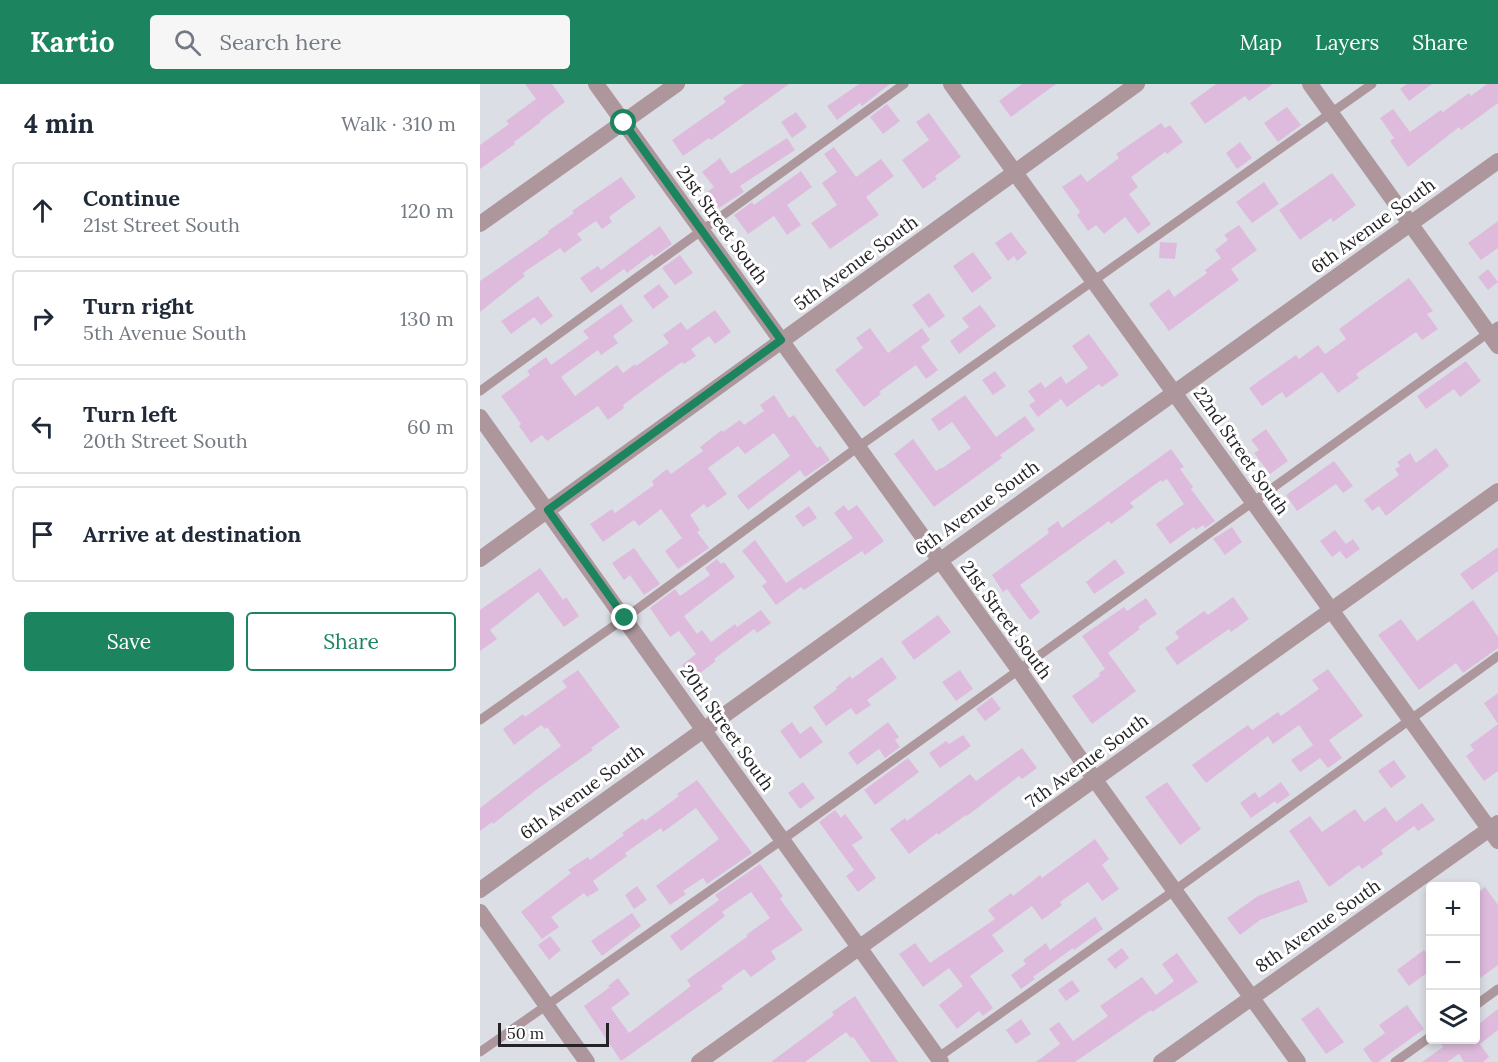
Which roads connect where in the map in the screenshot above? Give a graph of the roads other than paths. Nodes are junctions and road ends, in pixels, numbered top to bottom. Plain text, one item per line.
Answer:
1 (596, 84) edge
2 (677, 84) edge
3 (904, 84) edge
4 (951, 84) edge
5 (1137, 84) edge
6 (1310, 84) edge
7 (1372, 84) edge
8 (1331, 113) junction
9 (624, 123) junction
10 (1498, 161) edge
11 (1016, 173) junction
12 (480, 224) edge
13 (1410, 224) junction
14 (701, 230) junction
15 (1094, 280) junction
16 (1493, 329) edge
17 (781, 340) junction
18 (1498, 346) edge
19 (480, 391) edge
20 (1174, 391) junction
21 (480, 417) edge
22 (858, 447) junction
23 (1498, 491) edge
24 (1253, 502) junction
25 (548, 510) junction
26 (480, 559) edge
27 (939, 560) junction
28 (1330, 610) junction
29 (625, 618) junction
30 (1498, 656) edge
31 (1019, 670) junction
32 (1410, 719) junction
33 (480, 720) edge
34 (704, 729) junction
35 (1095, 780) junction
36 (1495, 831) edge
37 (782, 840) junction
38 (480, 890) edge
39 (1174, 890) junction
40 (480, 912) edge
41 (859, 948) junction
42 (1498, 989) edge
43 (1251, 997) junction
44 (1480, 1002) edge
45 (547, 1004) junction
46 (1426, 1040) edge
47 (480, 1052) edge
48 (937, 1061) edge
49 (586, 1062) edge
50 (699, 1062) edge
51 (1161, 1062) edge
52 (1298, 1062) edge
53 (1395, 1062) edge

1 - 9 street, 21st Street South
2 - 9 street
3 - 14 lane
4 - 11 street, 22nd Street South
5 - 11 street, 5th Avenue South
6 - 8 street
7 - 8 lane
8 - 13 street
8 - 15 lane
9 - 12 street
9 - 14 street, 21st Street South
10 - 13 street, 6th Avenue South
11 - 15 street, 22nd Street South
11 - 17 street, 5th Avenue South
13 - 16 street
13 - 20 street, 6th Avenue South
14 - 17 street, 21st Street South
14 - 19 lane
15 - 20 street, 22nd Street South
15 - 22 lane
16 - 18 street
16 - 24 lane
17 - 22 street, 21st Street South
17 - 25 street, 5th Avenue South
20 - 24 street, 22nd Street South
20 - 27 street, 6th Avenue South
21 - 25 street, 20th Street South
22 - 27 street, 21st Street South
22 - 29 lane
23 - 28 street, 7th Avenue South
24 - 28 street, 22nd Street South
24 - 31 lane
25 - 26 street, 5th Avenue South
25 - 29 street, 20th Street South
27 - 31 street, 21st Street South
27 - 34 street, 6th Avenue South
28 - 32 street, 22nd Street South
28 - 35 street, 7th Avenue South
29 - 33 lane
29 - 34 street, 20th Street South
30 - 32 lane
31 - 35 street, 21st Street South
31 - 37 lane
32 - 36 street, 22nd Street South
32 - 39 lane
34 - 37 street, 20th Street South
34 - 38 street, 6th Avenue South
35 - 39 street, 21st Street South
35 - 41 street, 7th Avenue South
36 - 43 street, 8th Avenue South
37 - 41 street, 20th Street South
37 - 45 lane
39 - 43 street, 21st Street South
39 - 48 lane
40 - 45 street
41 - 48 street, 20th Street South
41 - 50 street, 7th Avenue South
42 - 44 lane
43 - 51 street, 8th Avenue South
43 - 52 street, 21st Street South
45 - 47 lane
45 - 49 street
46 - 53 lane

